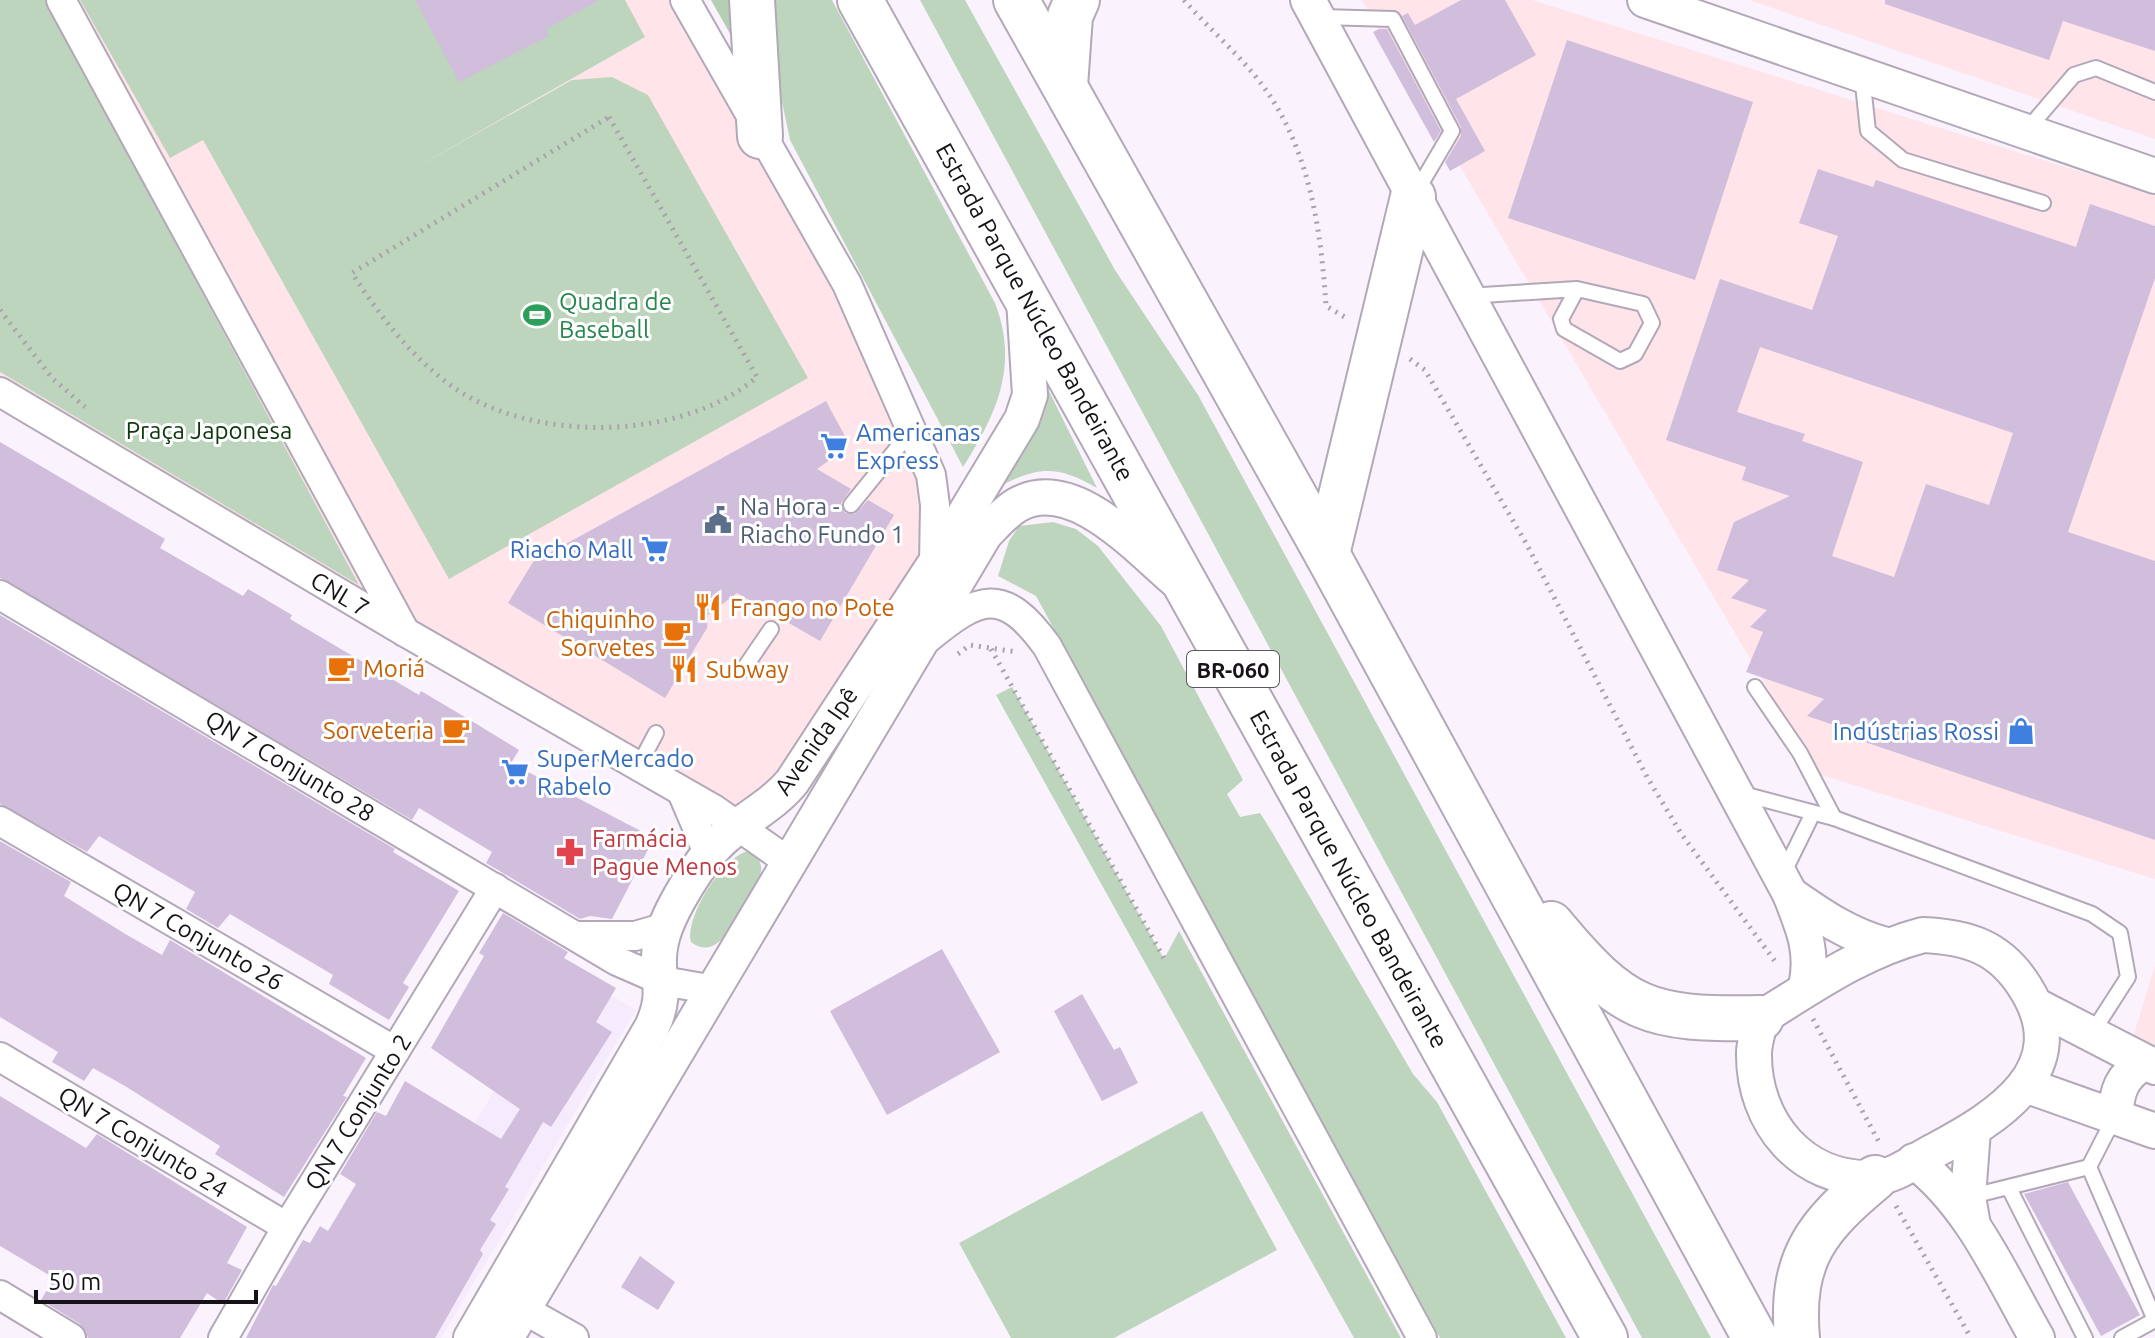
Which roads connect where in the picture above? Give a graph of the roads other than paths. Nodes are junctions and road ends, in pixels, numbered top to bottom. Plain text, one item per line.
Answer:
1 (61, 0) edge
2 (685, 0) edge
3 (752, 0) edge
4 (860, 0) edge
5 (1016, 0) edge
6 (1077, 0) edge
7 (1645, 0) edge
8 (1312, 8) edge
9 (1862, 75) junction
10 (1065, 86) junction
11 (2155, 92) edge
12 (2025, 131) junction
13 (760, 136) junction
14 (2155, 176) edge
15 (1413, 197) junction
16 (2043, 203) dead end
17 (1023, 288) junction
18 (1577, 289) junction
19 (1467, 296) junction
20 (0, 392) edge
21 (911, 431) junction
22 (851, 505) dead end
23 (1327, 554) junction
24 (934, 565) junction
25 (1190, 593) junction
26 (0, 595) edge
27 (771, 629) dead end
28 (405, 632) junction
29 (936, 652) junction
30 (743, 670) dead end
31 (1755, 687) dead end
32 (656, 733) dead end
33 (638, 767) junction
34 (682, 792) junction
35 (1735, 792) junction
36 (1812, 815) junction
37 (1834, 818) junction
38 (0, 821) edge
39 (739, 825) junction
40 (1490, 849) junction
41 (708, 853) junction
42 (789, 862) junction
43 (1785, 886) junction
44 (495, 888) junction
45 (666, 927) junction
46 (580, 935) junction
47 (1886, 945) junction
48 (663, 981) junction
49 (714, 990) junction
50 (1803, 990) junction
51 (2037, 1006) junction
52 (1761, 1018) junction
53 (2090, 1035) junction
54 (395, 1051) junction
55 (0, 1057) edge
56 (2149, 1065) edge
57 (2028, 1086) junction
58 (2115, 1116) junction
59 (1973, 1130) junction
60 (2155, 1131) edge
61 (2089, 1167) junction
62 (1895, 1170) junction
63 (2009, 1188) junction
64 (1970, 1211) junction
65 (287, 1227) junction
66 (0, 1295) edge
67 (509, 1315) edge
68 (2155, 1320) edge
69 (71, 1338) edge
70 (223, 1338) edge
71 (471, 1338) edge
72 (574, 1338) edge
73 (1422, 1338) edge
74 (1605, 1338) edge
75 (1755, 1338) edge
76 (1797, 1338) edge
77 (2037, 1338) edge
78 (2085, 1338) edge
79 (2122, 1338) edge

1 - 28 street
2 - 13 street
3 - 13 highway
4 - 17 highway, Estrada Parque Núcleo Bandeirante / BR-060
5 - 10 highway
6 - 10 highway
7 - 9 street
8 - 15 street
8 - 15 lane
9 - 12 street
9 - 16 lane
10 - 23 highway
11 - 12 lane
12 - 14 street
13 - 21 street
15 - 19 street
15 - 23 highway
17 - 24 street, Avenida Ipê
17 - 25 highway, Estrada Parque Núcleo Bandeirante / BR-060
18 - 18 lane
18 - 19 lane
19 - 35 street
20 - 28 street, CNL 7
21 - 22 lane
21 - 24 street
23 - 40 highway
24 - 39 street, Avenida Ipê
25 - 29 street, Avenida Ipê
25 - 74 highway, Estrada Parque Núcleo Bandeirante / BR-060
26 - 44 street, QN 7 Conjunto 28
27 - 30 lane
28 - 33 street, CNL 7
29 - 42 street, Avenida Ipê
29 - 73 street
31 - 37 lane
32 - 33 lane
33 - 34 street, CNL 7
34 - 39 street, CNL 7
34 - 41 street
35 - 36 lane
35 - 43 street
36 - 37 lane
36 - 43 lane
37 - 53 lane
38 - 54 street, QN 7 Conjunto 26
39 - 41 street, Avenida Ipê
39 - 42 street, CNL 7
40 - 52 highway
40 - 75 highway
41 - 45 street, Avenida Ipê
42 - 49 street, Avenida Ipê
43 - 47 street
43 - 50 street
44 - 46 street, QN 7 Conjunto 28
44 - 54 street, QN 7 Conjunto 2
45 - 46 street, QN 7 Conjunto 28
45 - 48 street, Avenida Ipê
46 - 48 street, QN 7 Conjunto 28
47 - 50 street
47 - 51 street
48 - 49 street, QN 7 Conjunto 28
48 - 67 street, Avenida Ipê
49 - 67 street, Avenida Ipê
50 - 52 street
51 - 53 street
51 - 57 street
52 - 62 street
53 - 56 street
54 - 65 street, QN 7 Conjunto 2
55 - 65 street, QN 7 Conjunto 24
56 - 58 street
57 - 58 street
57 - 59 street
58 - 60 street
58 - 61 lane
59 - 62 street
59 - 64 street
61 - 63 lane
61 - 68 lane
62 - 64 street
62 - 76 highway
63 - 64 lane
63 - 78 lane
64 - 77 street
65 - 70 street, QN 7 Conjunto 2
66 - 69 street
67 - 71 street, Avenida Ipê
67 - 72 street
68 - 79 lane

